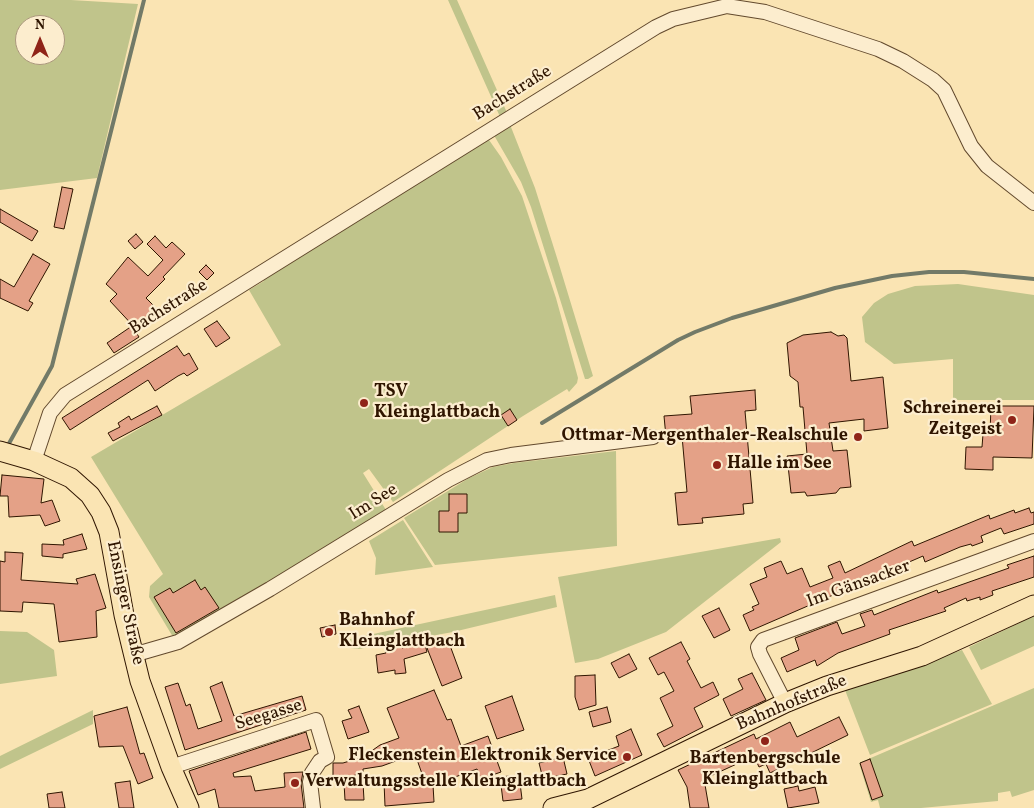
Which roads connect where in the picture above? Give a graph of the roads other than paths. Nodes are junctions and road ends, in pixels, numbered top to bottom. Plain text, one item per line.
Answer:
1 (1034, 203) edge
2 (653, 437) dead end
3 (6, 453) edge
4 (34, 462) junction
5 (1034, 541) edge
6 (1034, 605) edge
7 (133, 655) junction
8 (785, 703) junction
9 (171, 767) junction
10 (572, 806) edge
11 (189, 808) edge
12 (313, 808) edge
13 (552, 808) edge

1 - 4 street, Bachstraße
2 - 7 street, Im See
3 - 4 main road, Ensinger Straße
4 - 7 main road, Ensinger Straße
5 - 8 street, Im Gänsacker
6 - 8 main road, Bahnhofstraße
7 - 9 main road, Ensinger Straße
8 - 10 main road, Bahnhofstraße
9 - 11 main road, Ensinger Straße
9 - 12 street, Seegasse
10 - 13 main road, Bahnhofstraße

